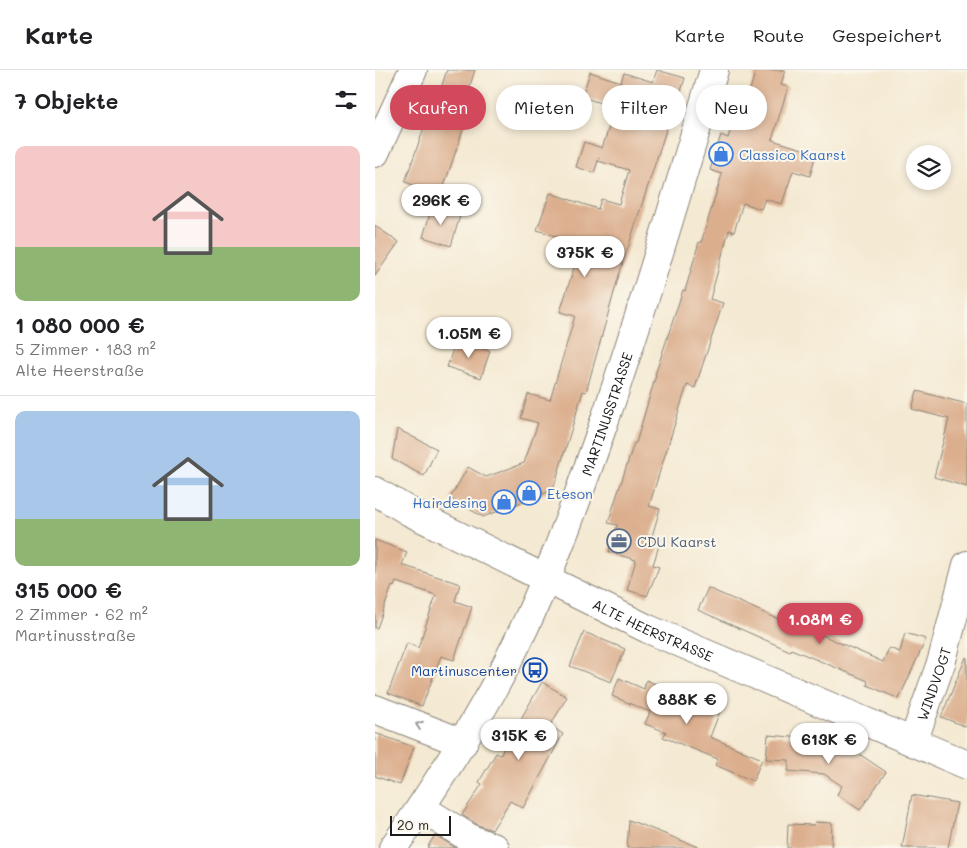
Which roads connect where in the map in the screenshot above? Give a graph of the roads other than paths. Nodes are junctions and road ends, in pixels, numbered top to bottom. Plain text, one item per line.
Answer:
1 (413, 70) edge
2 (714, 70) edge
3 (375, 153) edge
4 (375, 491) edge
5 (967, 565) edge
6 (546, 579) junction
7 (375, 709) edge
8 (913, 742) junction
9 (463, 743) junction
10 (967, 765) edge
11 (421, 808) junction
12 (393, 848) edge
13 (495, 848) edge

1 - 3 street
2 - 6 street, MARTINUSSTRASSE
4 - 6 street, ALTE HEERSTRASSE
5 - 8 street, WINDVOGT
6 - 8 street, ALTE HEERSTRASSE
6 - 9 street, MARTINUSSTRASSE
9 -> 7 street
8 - 10 street, ALTE HEERSTRASSE
9 - 11 street, MARTINUSSTRASSE
11 - 12 street, MARTINUSSTRASSE
11 - 13 street

